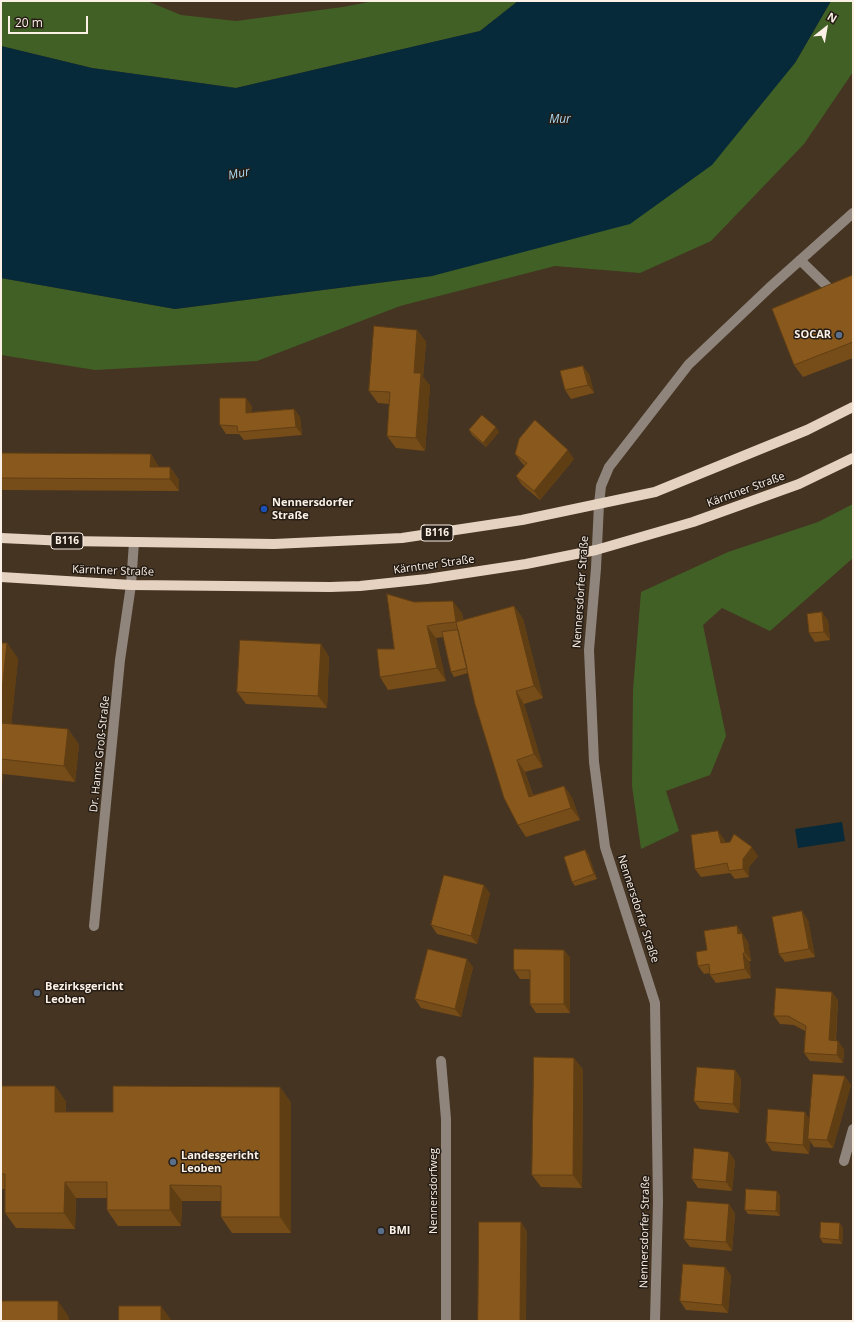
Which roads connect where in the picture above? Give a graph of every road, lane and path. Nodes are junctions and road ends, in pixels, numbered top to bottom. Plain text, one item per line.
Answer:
1 (853, 213) edge
2 (800, 260) junction
3 (838, 298) edge
4 (853, 407) edge
5 (853, 458) edge
6 (599, 504) junction
7 (1, 538) edge
8 (134, 542) junction
9 (596, 550) junction
10 (1, 577) edge
11 (131, 584) junction
12 (94, 926) dead end
13 (441, 1061) dead end
14 (853, 1129) edge
15 (844, 1161) dead end
16 (446, 1321) edge
17 (655, 1321) edge

1 - 2 street
2 - 3 street
2 - 6 street
4 - 6 main road, B116
5 - 9 main road, Kärntner Straße
6 - 8 main road, B116
6 - 9 street, Nennersdorfer Straße
7 - 8 main road, B116
8 - 11 street, Dr. Hanns Groß-Straße
9 - 11 main road, Kärntner Straße
9 - 17 street, Nennersdorfer Straße
10 - 11 main road, Kärntner Straße
11 - 12 street, Dr. Hanns Groß-Straße
13 - 16 street, Nennersdorfweg
14 - 15 street

